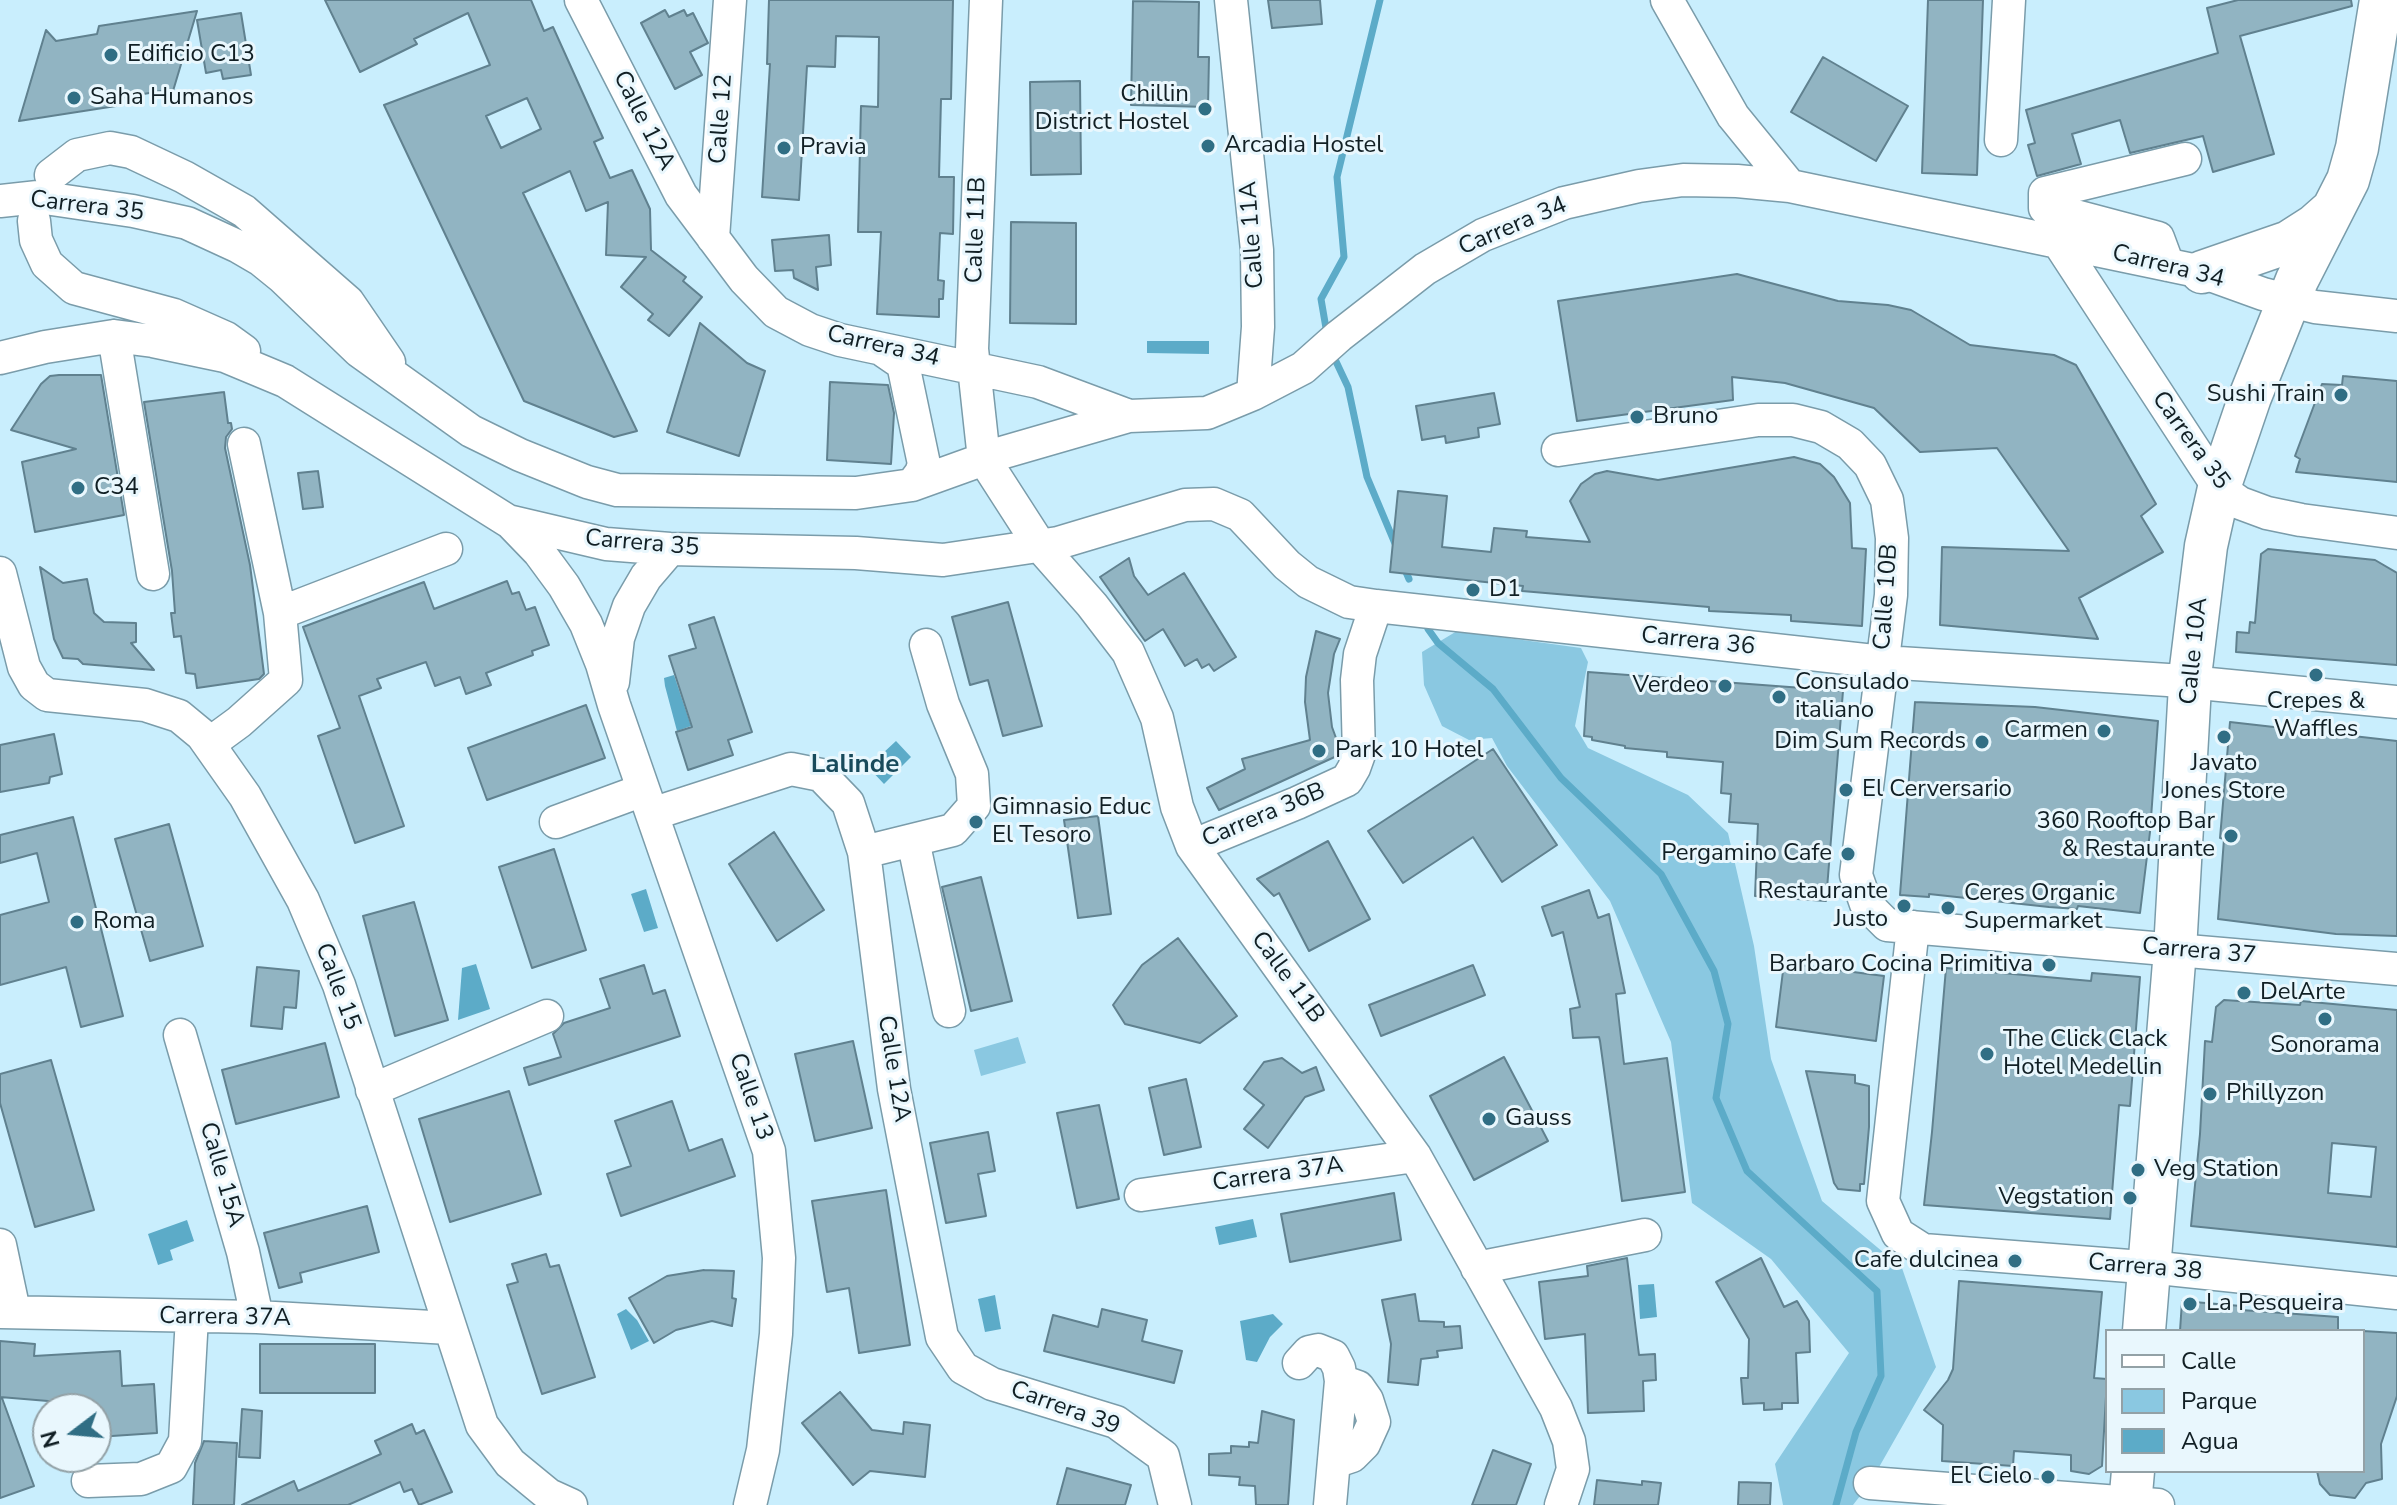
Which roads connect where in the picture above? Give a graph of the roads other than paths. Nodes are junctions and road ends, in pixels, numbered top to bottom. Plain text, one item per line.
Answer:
1 (581, 0) edge
2 (730, 0) edge
3 (986, 0) edge
4 (1231, 0) edge
5 (1667, 0) edge
6 (2009, 0) edge
7 (2381, 0) edge
8 (1733, 116) junction
9 (2001, 140) dead end
10 (2185, 159) dead end
11 (51, 175) dead end
12 (1737, 181) junction
13 (1790, 186) junction
14 (0, 201) edge
15 (2335, 207) junction
16 (34, 221) dead end
17 (713, 238) junction
18 (2057, 240) junction
19 (2185, 269) junction
20 (2290, 301) junction
21 (2397, 316) edge
22 (1258, 327) junction
23 (114, 336) junction
24 (884, 351) junction
25 (1320, 353) junction
26 (5, 361) edge
27 (974, 367) junction
28 (285, 381) junction
29 (405, 384) junction
30 (1253, 394) junction
31 (1129, 416) junction
32 (244, 444) dead end
33 (1558, 450) dead end
34 (984, 459) junction
35 (912, 485) junction
36 (2219, 488) junction
37 (508, 521) junction
38 (2397, 533) edge
39 (1040, 546) junction
40 (446, 549) dead end
41 (670, 549) junction
42 (0, 573) edge
43 (153, 574) dead end
44 (1376, 606) junction
45 (280, 613) junction
46 (926, 645) dead end
47 (1883, 662) junction
48 (2190, 684) junction
49 (2397, 702) edge
50 (614, 705) junction
51 (209, 744) junction
52 (647, 802) junction
53 (556, 822) dead end
54 (913, 840) junction
55 (1192, 846) junction
56 (864, 852) junction
57 (1866, 904) joint
58 (1913, 927) junction
59 (2175, 950) junction
60 (2397, 969) edge
61 (949, 1011) dead end
62 (547, 1016) dead end
63 (180, 1035) dead end
64 (372, 1090) junction
65 (1415, 1156) junction
66 (1141, 1195) dead end
67 (1645, 1235) dead end
68 (0, 1245) edge
69 (1477, 1268) junction
70 (2150, 1268) junction
71 (2397, 1293) edge
72 (7, 1311) edge
73 (192, 1317) junction
74 (257, 1317) junction
75 (449, 1328) junction
76 (2144, 1329) edge
77 (1299, 1363) dead end
78 (963, 1368) joint
79 (88, 1481) dead end
80 (1870, 1483) dead end
81 (2138, 1496) edge
82 (743, 1500) edge
83 (571, 1505) edge
84 (1175, 1505) edge
85 (1330, 1505) edge
86 (1561, 1505) edge

1 - 17 street, Calle 12A
2 - 17 street, Calle 12
3 - 27 street, Calle 11B
4 - 22 street, Calle 11A
5 - 8 street
6 - 9 street
7 - 15 main road, Calle 10A
8 - 12 street
8 - 13 street
10 - 19 street
11 - 29 street, Carrera 35
12 - 13 street, Carrera 34
12 - 25 street, Carrera 34
13 - 18 street, Carrera 34
14 - 29 street, Carrera 35
15 - 19 main road
15 - 20 main road, Calle 10A
16 - 28 street, Carrera 35
17 - 24 street, Carrera 34
18 - 19 street, Carrera 34
18 - 36 street, Carrera 35
19 - 20 street, Carrera 34
20 - 21 street, Carrera 34
20 - 36 main road, Calle 10A
22 - 25 street
22 - 30 street, Calle 11A
23 - 26 street, Carrera 35
23 - 28 street, Carrera 35
23 - 43 street
24 - 27 street, Carrera 34
24 - 35 street
25 - 30 street, Carrera 34
27 - 31 street, Carrera 34
27 - 34 street, Calle 11B
28 - 37 street, Carrera 35
29 - 35 street, Carrera 35
30 - 31 street, Carrera 34
31 - 34 street
32 - 45 street
33 - 47 street, Calle 10B
34 - 35 street
34 - 39 street, Calle 11B
36 - 38 street, Carrera 35
36 - 48 main road, Calle 10A
37 - 41 street, Carrera 35
37 - 50 street, Calle 13
39 - 41 street, Carrera 35
39 - 44 street, Carrera 36
39 - 55 street, Calle 11B
40 - 45 street
41 - 50 street, Calle 13
42 - 51 street, Calle 15
44 - 47 street, Carrera 36
44 - 55 street, Carrera 36B
45 - 51 street
46 - 54 street
47 - 48 street, Carrera 36
47 - 57 street, Calle 10B
48 - 49 street, Carrera 36
48 - 59 main road, Calle 10A
50 - 52 street, Calle 13
51 - 64 street, Calle 15
52 - 53 street
52 - 56 street, Calle 12A
52 - 82 street, Calle 13
54 - 56 street
54 - 61 street
55 - 65 street, Calle 11B
56 - 78 street, Calle 12A
57 - 58 street, Carrera 37
58 - 59 street, Carrera 37
58 - 70 street, Carrera 38
59 - 60 street, Carrera 37
59 - 70 main road, Calle 10A
62 - 64 street
63 - 74 street, Calle 15A
64 - 75 street, Calle 15
65 - 66 street, Carrera 37A
65 - 69 street, Calle 11B
67 - 69 street
68 - 72 street
69 - 86 street, Calle 11B
70 - 71 street, Carrera 38
70 - 76 main road, Calle 10A
72 - 73 street, Carrera 37A
73 - 74 street, Carrera 37A
73 - 79 street
74 - 75 street, Carrera 37A
75 - 83 street, Calle 15
77 - 85 street
78 - 84 street, Carrera 39
80 - 81 street

